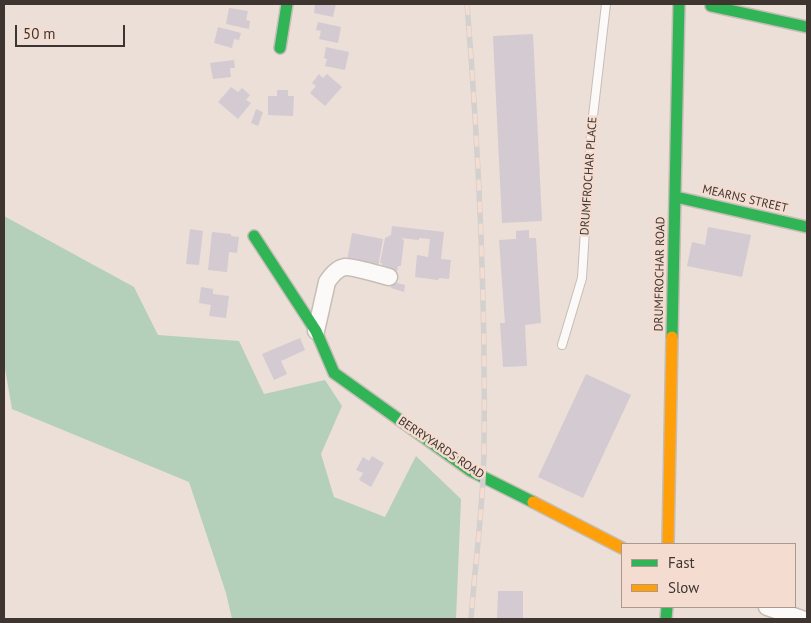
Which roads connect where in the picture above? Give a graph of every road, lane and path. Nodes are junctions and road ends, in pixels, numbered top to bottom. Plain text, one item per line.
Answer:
1 (287, 4) edge
2 (606, 4) edge
3 (679, 4) edge
4 (711, 6) dead end
5 (807, 27) edge
6 (280, 48) dead end
7 (676, 196) junction
8 (807, 227) edge
9 (254, 236) dead end
10 (389, 277) dead end
11 (316, 331) junction
12 (562, 345) dead end
13 (668, 543) edge
14 (621, 547) edge
15 (770, 608) edge
16 (802, 619) edge

1 - 6 street
2 - 12 lane, DRUMFROCHAR PLACE
3 - 7 street, DRUMFROCHAR ROAD
4 - 5 street
7 - 8 street, MEARNS STREET
7 - 13 street, DRUMFROCHAR ROAD
9 - 11 street, BERRYYARDS ROAD
10 - 11 street
11 - 14 street, BERRYYARDS ROAD
15 - 16 street

